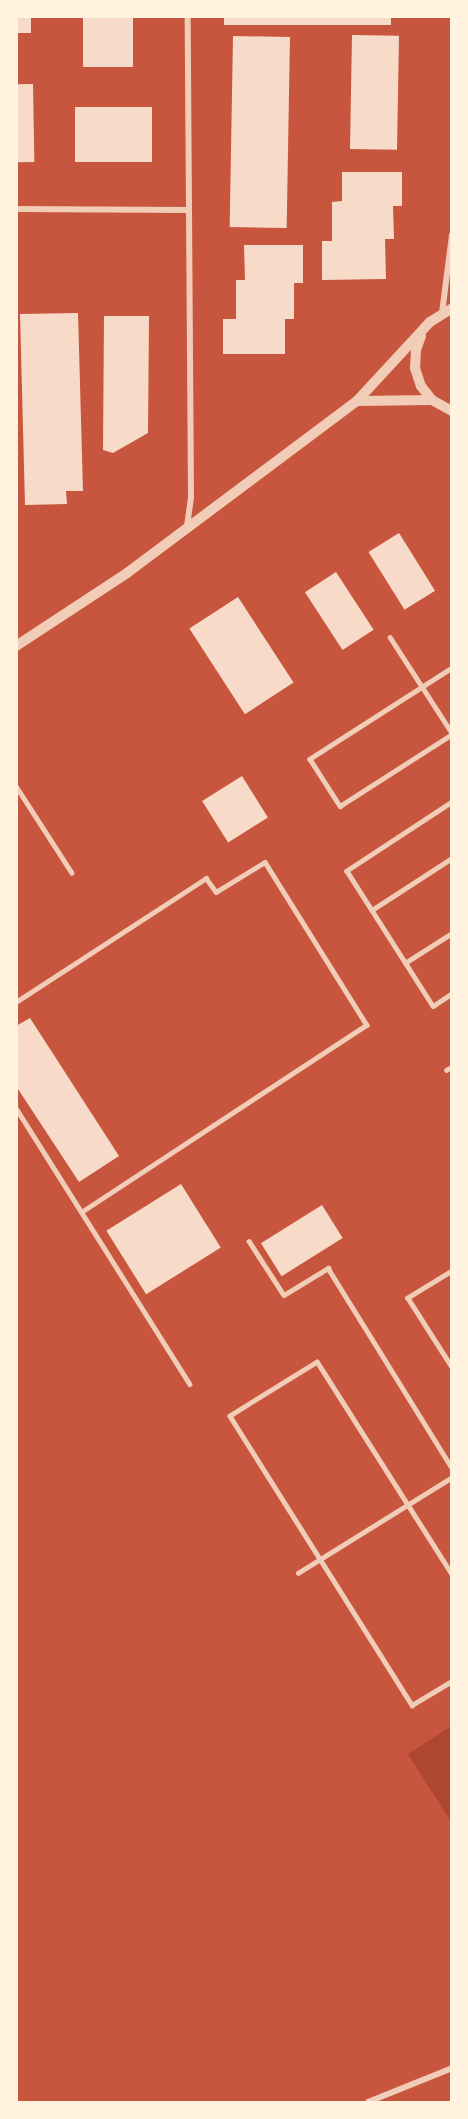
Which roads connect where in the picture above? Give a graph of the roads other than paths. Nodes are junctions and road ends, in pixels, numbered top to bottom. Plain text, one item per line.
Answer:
1 (188, 16) edge
2 (16, 209) edge
3 (189, 210) junction
4 (452, 235) edge
5 (447, 311) edge
6 (422, 333) junction
7 (432, 400) junction
8 (357, 401) junction
9 (452, 411) edge
10 (188, 526) junction
11 (390, 637) dead end
12 (16, 646) edge
13 (452, 668) edge
14 (422, 687) junction
15 (452, 734) edge
16 (16, 786) edge
17 (452, 802) edge
18 (452, 858) edge
19 (72, 873) dead end
20 (372, 910) junction
21 (452, 933) edge
22 (405, 963) junction
23 (452, 993) edge
24 (16, 1002) edge
25 (452, 1067) edge
26 (446, 1070) dead end
27 (16, 1108) edge
28 (82, 1212) junction
29 (249, 1241) dead end
30 (452, 1271) edge
31 (452, 1367) edge
32 (190, 1384) dead end
33 (452, 1468) edge
34 (452, 1477) edge
35 (407, 1504) junction
36 (320, 1559) junction
37 (298, 1574) dead end
38 (452, 1575) edge
39 (452, 1681) edge
40 (452, 2068) edge
41 (368, 2103) edge

1 - 3 street
2 - 3 street
3 - 10 street
4 - 5 street
5 - 6 street
6 - 7 street
6 - 8 street
7 - 8 street
7 - 9 street
8 - 10 street
10 - 12 street
11 - 14 lane
13 - 14 lane
14 - 15 lane
14 - 15 lane
16 - 19 lane
17 - 20 lane
18 - 20 lane
20 - 22 lane
21 - 22 lane
22 - 23 lane
24 - 28 lane
25 - 26 lane
27 - 28 lane
28 - 32 lane
29 - 33 lane
30 - 31 lane
34 - 35 lane
35 - 36 lane
35 - 36 lane
35 - 38 lane
36 - 37 lane
36 - 39 lane
40 - 41 street

